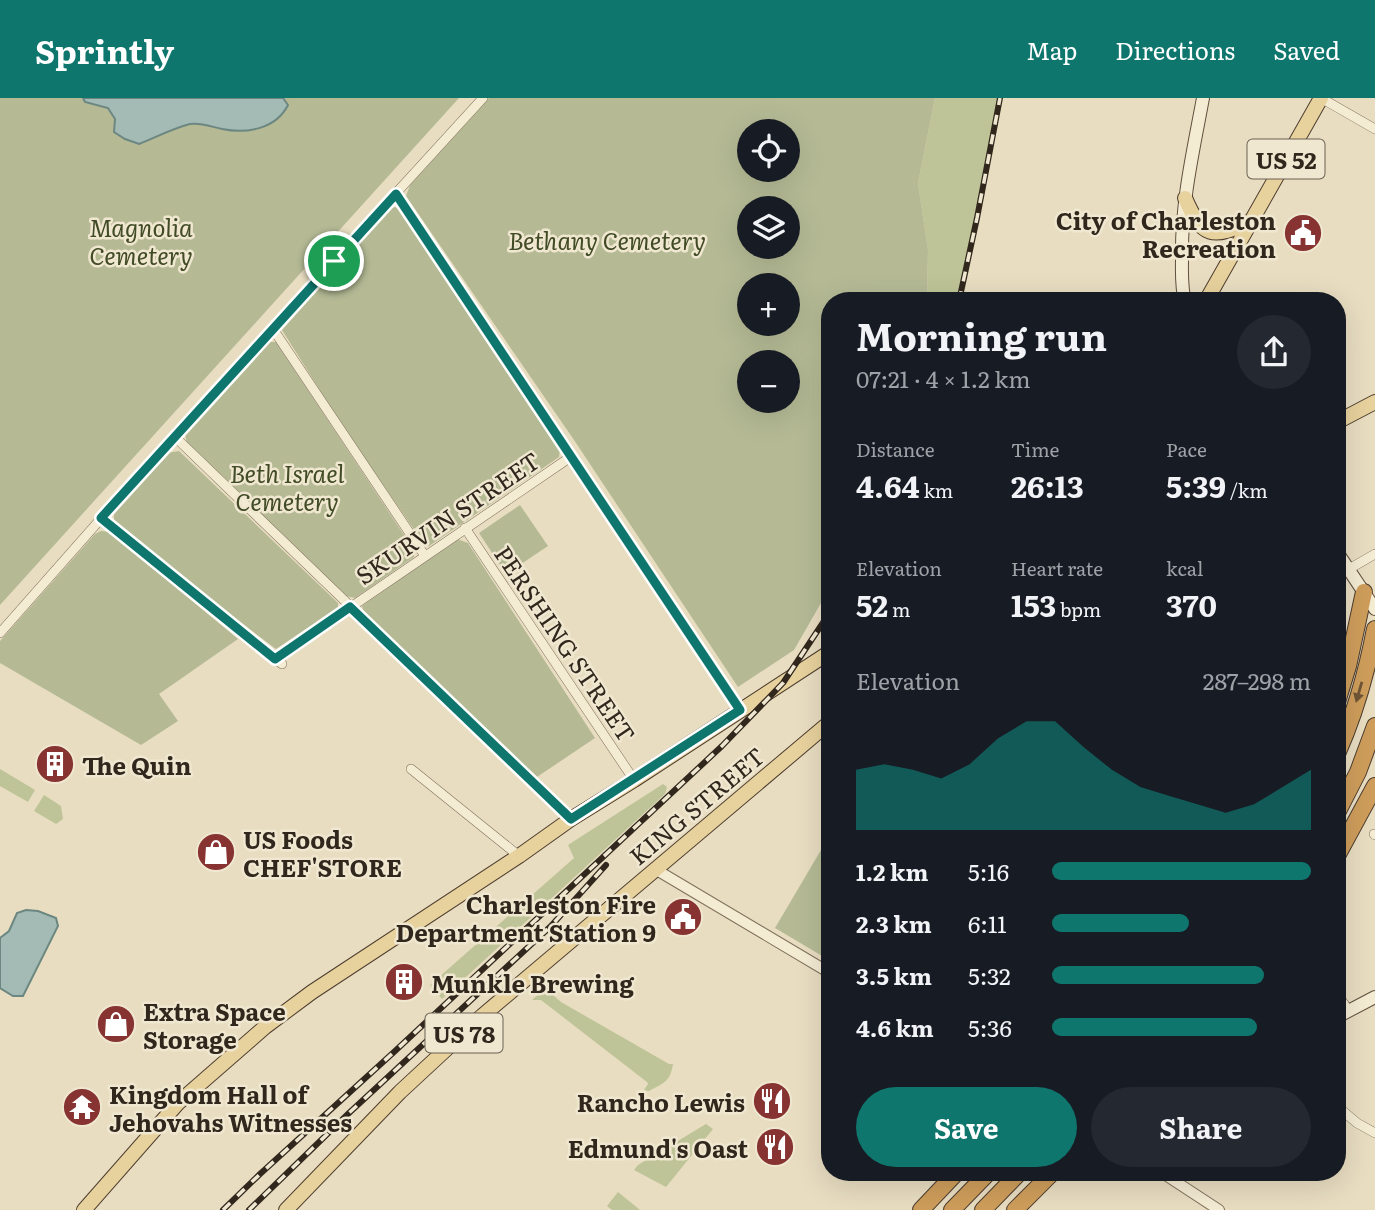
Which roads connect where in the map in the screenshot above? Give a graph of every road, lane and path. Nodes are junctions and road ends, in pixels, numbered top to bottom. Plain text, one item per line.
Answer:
1 (483, 98) edge
2 (1203, 98) edge
3 (1321, 98) edge
4 (1375, 129) edge
5 (396, 194) junction
6 (1185, 198) junction
7 (1251, 221) junction
8 (1182, 292) edge
9 (1211, 292) edge
10 (273, 329) junction
11 (1375, 402) edge
12 (1346, 417) edge
13 (174, 436) junction
14 (572, 456) junction
15 (101, 518) junction
16 (465, 528) junction
17 (1375, 554) edge
18 (425, 556) junction
19 (1346, 565) edge
20 (1349, 569) junction
21 (1364, 592) junction
22 (350, 607) junction
23 (1375, 609) edge
24 (1375, 628) edge
25 (0, 633) edge
26 (821, 658) edge
27 (1346, 673) edge
28 (740, 710) junction
29 (1375, 726) edge
30 (821, 730) edge
31 (1346, 734) edge
32 (411, 769) dead end
33 (634, 779) junction
34 (1375, 786) edge
35 (1346, 795) edge
36 (571, 819) junction
37 (1346, 839) edge
38 (519, 856) junction
39 (655, 869) junction
40 (821, 968) edge
41 (1375, 997) edge
42 (1346, 1012) edge
43 (1346, 1114) edge
44 (1375, 1133) edge
45 (948, 1181) edge
46 (980, 1181) edge
47 (1011, 1181) edge
48 (1044, 1181) edge
49 (1175, 1181) edge
50 (84, 1210) edge
51 (286, 1210) edge
52 (921, 1210) edge
53 (952, 1210) edge
54 (983, 1210) edge
55 (1015, 1210) edge
56 (1219, 1210) edge

1 - 5 street
2 - 6 main road
3 - 4 street
3 - 7 main road, US 52
5 - 10 street
5 - 14 street
6 - 7 main road
6 - 8 main road
7 - 9 main road, US 52
10 - 13 street
10 - 18 street
11 - 12 main road
13 - 15 street
13 - 22 street
14 - 16 street, SKURVIN STREET
14 - 28 street
15 - 22 street, SKURVIN STREET
15 - 25 street
16 - 18 street, SKURVIN STREET
16 - 33 street, PERSHING STREET
17 - 20 street
18 - 22 street, SKURVIN STREET
19 - 20 main road
20 - 21 main road
21 - 23 main road
21 - 27 highway
22 - 36 street
24 -> 31 highway
26 - 28 main road
28 - 33 main road
29 - 35 highway
30 - 39 main road, KING STREET / US 78
32 - 38 street
33 - 36 main road
34 - 37 highway
36 - 38 main road
38 - 50 main road
39 - 40 street
39 - 51 main road, KING STREET / US 78
41 - 42 main road
43 - 44 street
45 - 52 highway
46 - 53 highway
47 - 54 highway
48 - 55 highway
49 - 56 street

